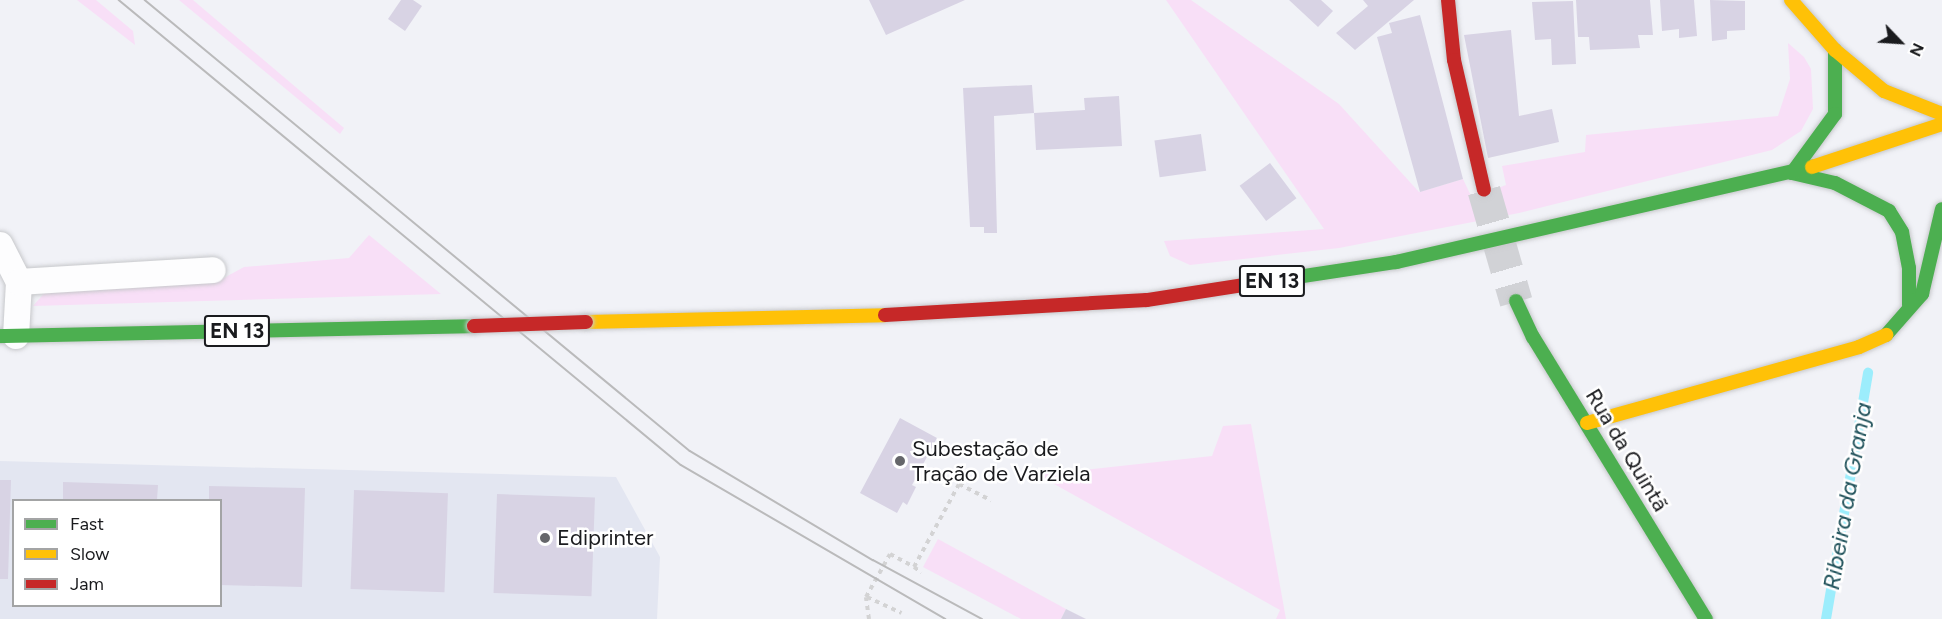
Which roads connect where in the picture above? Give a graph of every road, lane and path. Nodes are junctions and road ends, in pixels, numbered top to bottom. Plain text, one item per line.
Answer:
1 (1448, 0) edge
2 (1791, 0) edge
3 (1835, 50) junction
4 (1942, 114) edge
5 (1942, 124) edge
6 (1792, 172) junction
7 (1484, 190) tunnel mouth
8 (1942, 209) edge
9 (0, 245) edge
10 (213, 270) dead end
11 (19, 282) junction
12 (1516, 301) tunnel mouth
13 (1909, 312) junction
14 (8, 336) edge
15 (1587, 423) junction
16 (991, 500) dead end
17 (914, 567) junction
18 (921, 572) dead end
19 (866, 597) junction
20 (901, 613) dead end
21 (869, 619) edge
22 (1706, 619) edge

1 - 7 main road
2 - 3 main road
3 - 4 main road
3 - 6 main road
5 - 6 main road, EN 13
6 - 13 main road
6 - 14 main road, EN 13, bridge
8 - 13 main road
9 - 11 street
10 - 11 street
11 - 14 street
12 - 15 main road, Rua da Quintã
13 - 15 main road
15 - 22 main road, Rua da Quintã
16 - 17 path
17 - 18 path
17 - 19 path
19 - 20 path
19 - 21 path

